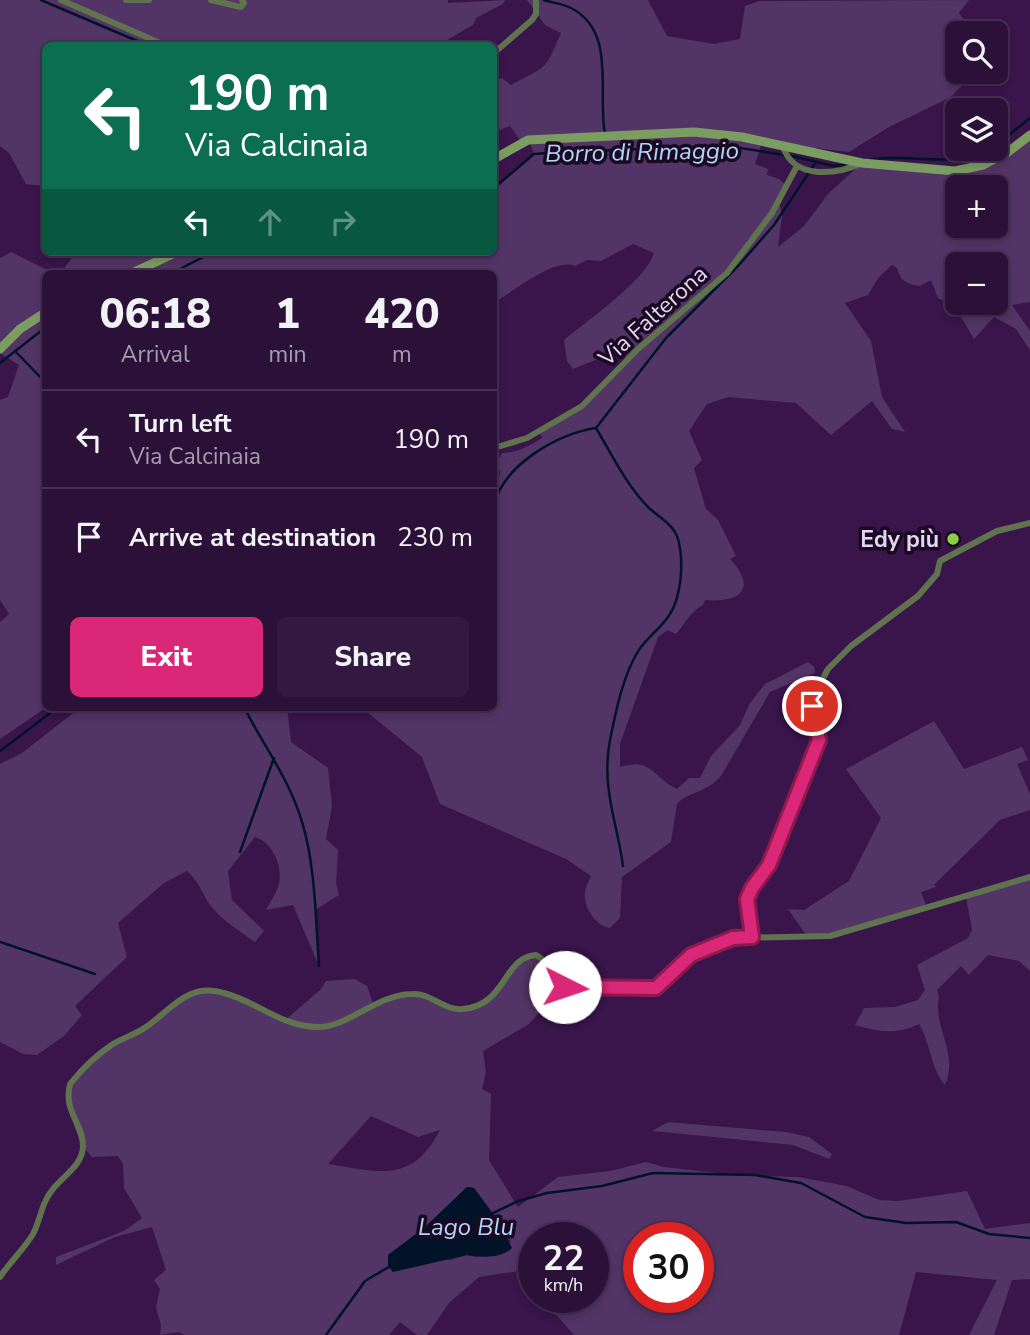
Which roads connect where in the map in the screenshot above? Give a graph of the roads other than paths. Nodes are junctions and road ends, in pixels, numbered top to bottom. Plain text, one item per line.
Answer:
1 (61, 0) edge
2 (126, 0) edge
3 (149, 0) edge
4 (211, 0) edge
5 (242, 0) edge
6 (536, 1) edge
7 (158, 42) edge
8 (497, 50) edge
9 (1030, 135) edge
10 (783, 146) junction
11 (497, 157) edge
12 (862, 163) junction
13 (797, 166) junction
14 (168, 256) edge
15 (138, 270) edge
16 (42, 315) edge
17 (0, 349) edge
18 (497, 446) edge
19 (1030, 523) edge
20 (1030, 877) edge
21 (752, 937) junction
22 (0, 1277) edge

1 - 7 street
2 - 3 street
4 - 5 street
6 - 8 street
9 - 12 main road
10 - 11 main road
10 - 12 main road
10 - 13 street
12 - 13 street
13 - 18 street, Via Falterona
14 - 15 main road
16 - 17 main road
19 - 21 street
20 - 21 street
21 - 22 street

